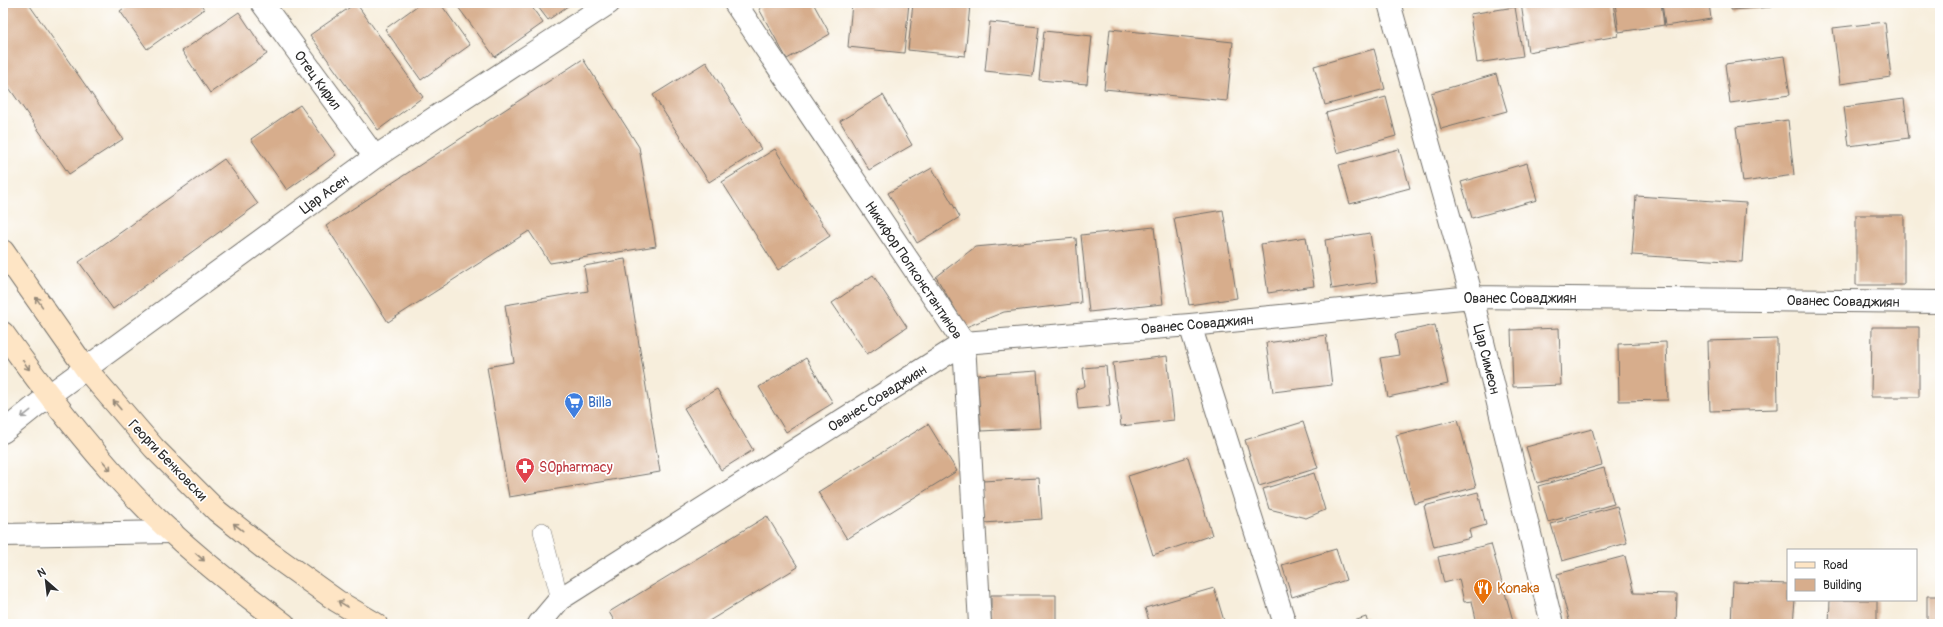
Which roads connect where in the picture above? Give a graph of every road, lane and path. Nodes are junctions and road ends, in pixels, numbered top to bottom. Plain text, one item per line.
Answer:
1 (262, 3) edge
2 (609, 3) edge
3 (735, 3) edge
4 (1390, 3) edge
5 (375, 157) junction
6 (3, 251) edge
7 (1472, 297) junction
8 (1940, 302) edge
9 (1190, 325) junction
10 (3, 333) edge
11 (964, 343) junction
12 (86, 369) junction
13 (48, 396) junction
14 (3, 432) edge
15 (542, 531) dead end
16 (172, 532) junction
17 (3, 536) edge
18 (560, 599) junction
19 (284, 624) edge
20 (376, 624) edge
21 (539, 624) edge
22 (980, 624) edge
23 (1285, 624) edge
24 (1552, 624) edge

1 - 5 street, Отец Кирил
2 - 5 street, Цар Асен
3 - 11 street, Никифор Попконстантинов
4 - 7 street, Цар Симеон
5 - 12 street, Цар Асен
12 -> 6 street, Георги Бенковски
7 - 8 street, Ованес Соваджиян
7 - 9 street, Ованес Соваджиян
7 - 24 street, Цар Симеон
9 - 11 street, Ованес Соваджиян
9 - 23 street
10 -> 13 street
11 - 18 street, Ованес Соваджиян
11 - 22 street, Никифор Попконстантинов
12 - 13 street, Цар Асен
20 -> 12 street, Георги Бенковски
13 -> 14 street, Цар Асен
13 -> 16 street
15 - 18 lane
16 - 17 street
16 -> 19 street
18 - 21 street, Ованес Соваджиян

